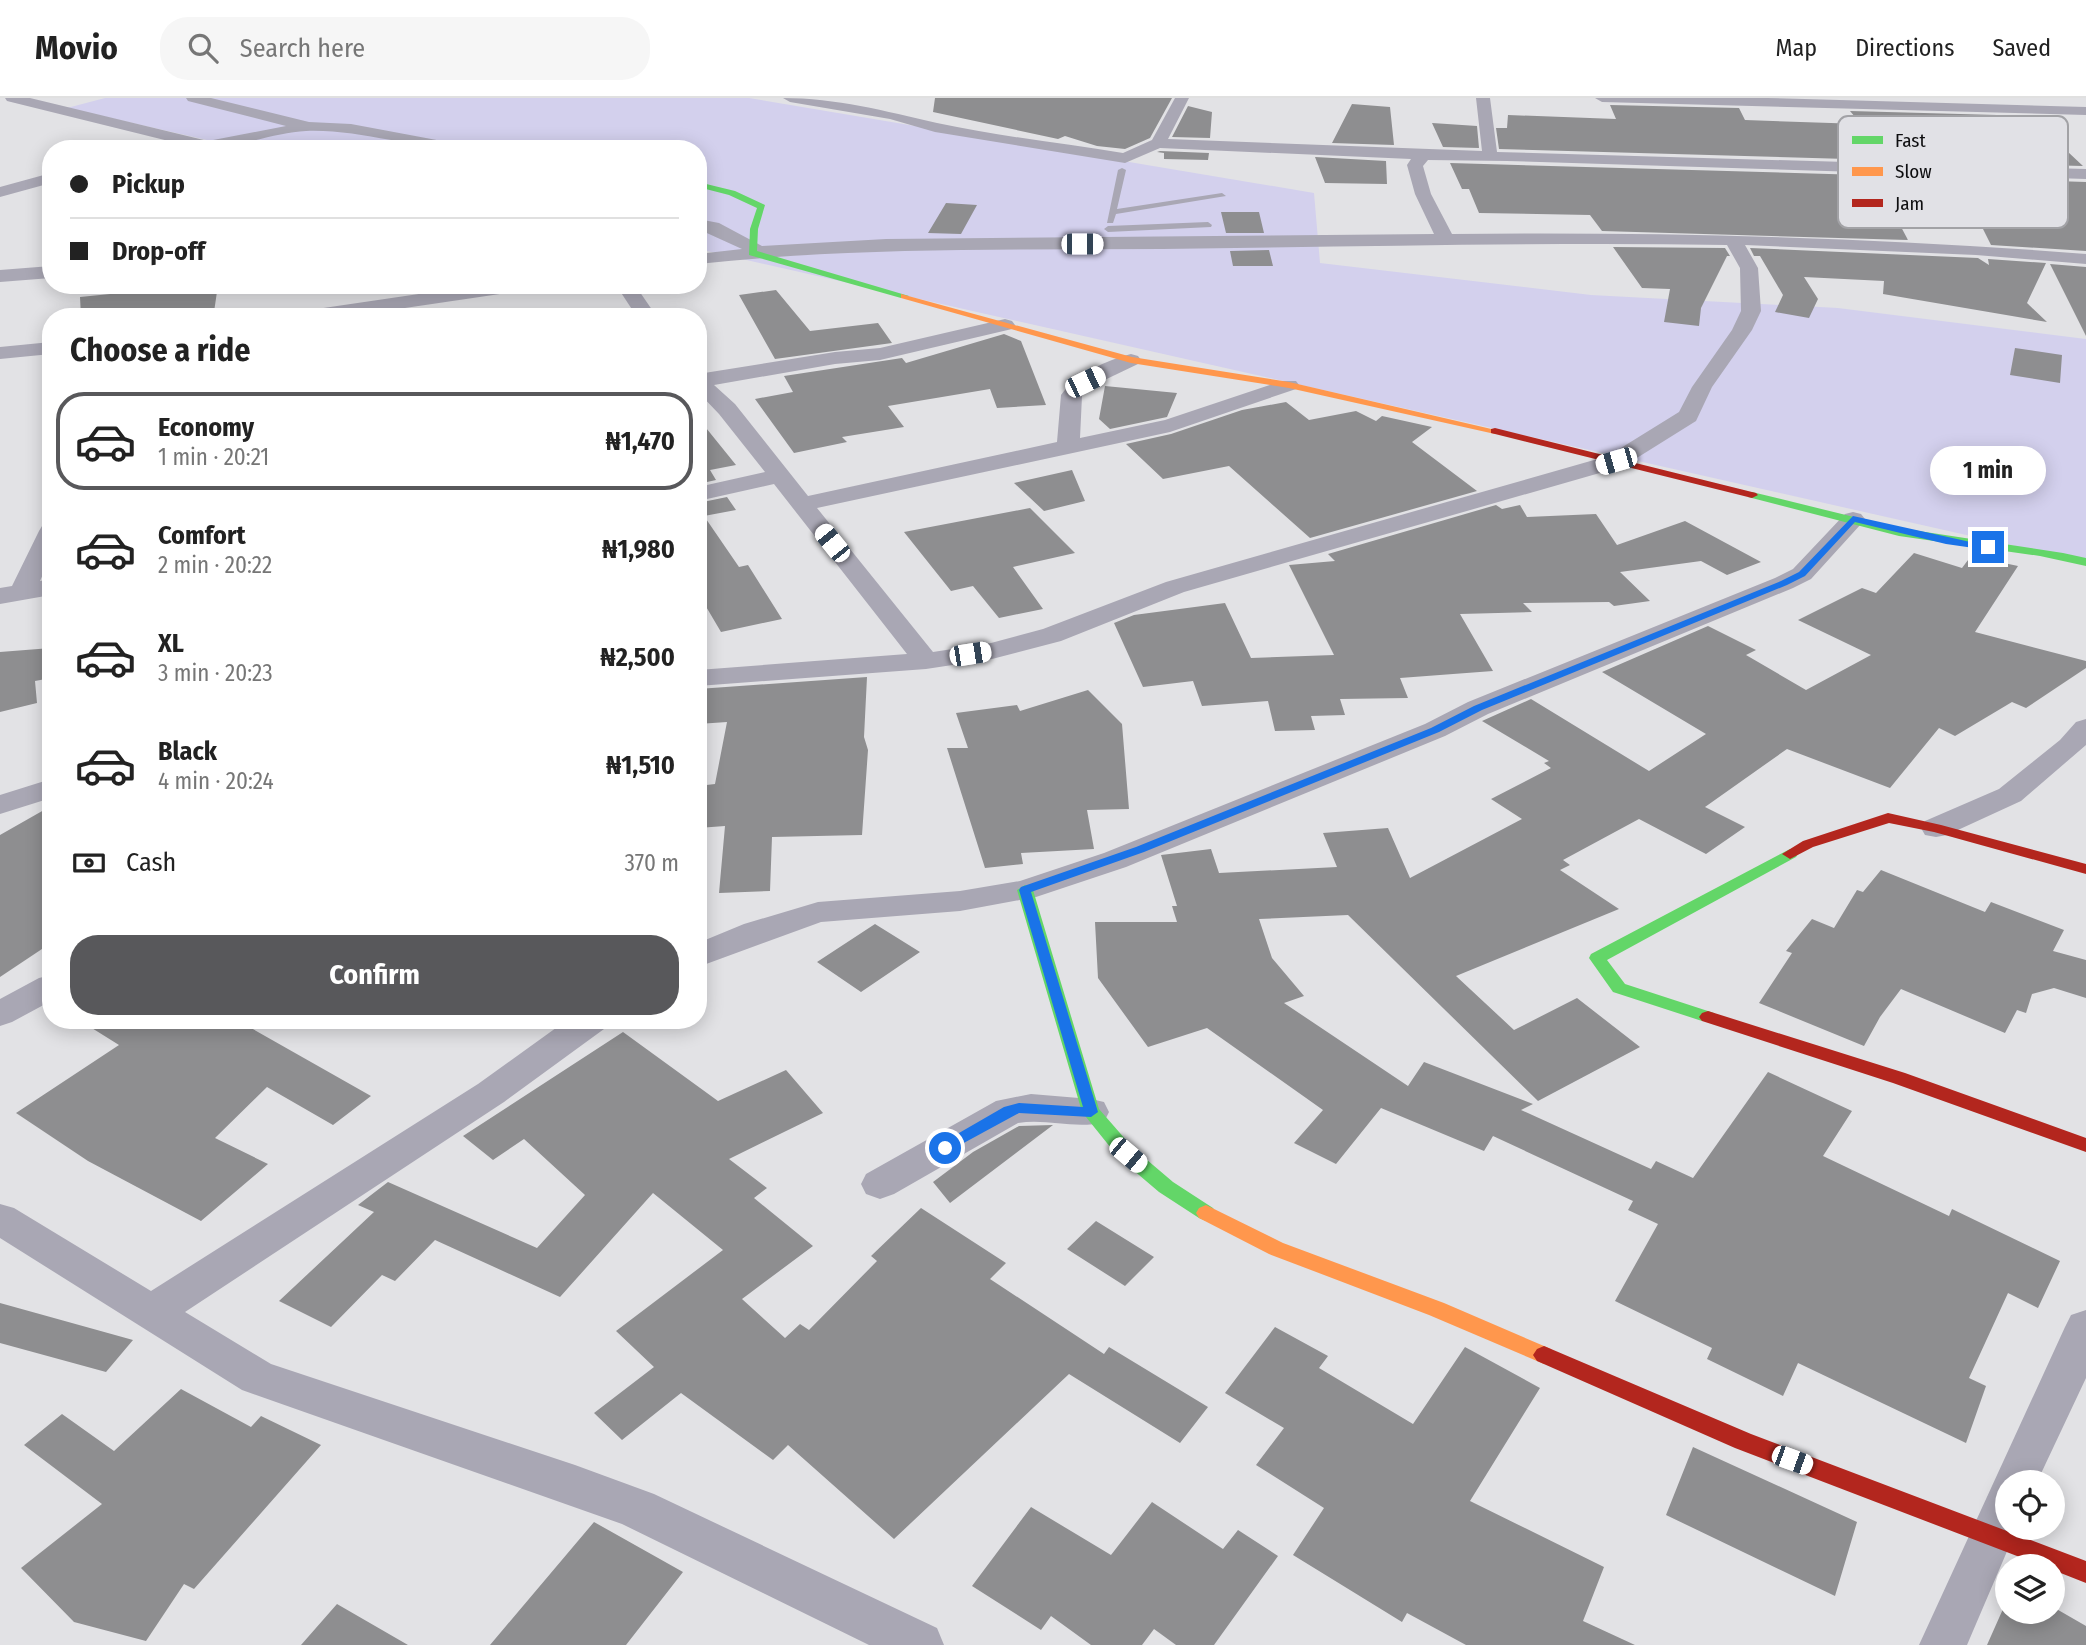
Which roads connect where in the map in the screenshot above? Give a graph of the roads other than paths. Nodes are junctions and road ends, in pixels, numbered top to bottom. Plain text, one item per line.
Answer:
1 (12, 98) edge
2 (192, 98) edge
3 (1182, 98) edge
4 (1483, 98) edge
5 (1602, 98) edge
6 (2077, 98) edge
7 (797, 99) edge
8 (1901, 102) edge
9 (33, 104) junction
10 (2086, 111) edge
11 (0, 113) edge
12 (309, 127) junction
13 (177, 140) edge
14 (247, 140) edge
15 (410, 140) edge
16 (1158, 143) junction
17 (1424, 155) junction
18 (1490, 156) junction
19 (1838, 167) edge
20 (1122, 170) dead end
21 (2068, 174) edge
22 (2086, 174) edge
23 (42, 180) edge
24 (707, 186) edge
25 (0, 192) edge
26 (1222, 196) dead end
27 (1112, 212) junction
28 (1208, 225) dead end
29 (707, 226) edge
30 (1107, 237) junction
31 (1445, 238) junction
32 (1734, 242) junction
33 (752, 250) junction
34 (707, 257) edge
35 (2086, 259) edge
36 (42, 273) edge
37 (0, 276) edge
38 (459, 294) edge
39 (364, 308) edge
40 (1005, 325) junction
41 (42, 349) edge
42 (0, 353) edge
43 (1131, 360) junction
44 (707, 379) edge
45 (1289, 386) junction
46 (707, 389) edge
47 (1068, 447) junction
48 (1616, 461) junction
49 (780, 476) junction
50 (707, 492) edge
51 (801, 504) junction
52 (1853, 519) junction
53 (42, 545) edge
54 (2086, 562) edge
55 (42, 589) edge
56 (11, 594) edge
57 (926, 661) junction
58 (707, 677) edge
59 (2086, 728) edge
60 (42, 791) edge
61 (0, 806) edge
62 (1936, 828) junction
63 (2086, 869) edge
64 (1025, 890) junction
65 (707, 952) edge
66 (42, 991) edge
67 (0, 1014) edge
68 (570, 1029) edge
69 (1091, 1112) junction
70 (2086, 1145) edge
71 (880, 1184) dead end
72 (0, 1219) edge
73 (150, 1313) junction
74 (2086, 1326) edge
75 (2021, 1470) edge
76 (1995, 1515) edge
77 (1995, 1525) edge
78 (2036, 1540) edge
79 (2086, 1572) edge
80 (920, 1645) edge
81 (1943, 1645) edge

1 - 9 street
2 - 12 street
3 - 16 street
4 - 18 street
5 - 8 street
6 - 10 street
7 - 16 street
8 - 10 street
9 - 11 street
9 - 13 street
12 - 14 street
12 - 15 street
16 - 17 street
17 - 18 street
17 - 31 street
18 - 19 street
20 - 27 lane
21 - 22 street
23 - 25 street
24 - 33 street
26 - 27 lane
27 - 30 lane
28 - 30 lane
29 - 33 street
30 - 31 street
30 - 33 street
31 - 32 street
32 - 35 street
32 - 48 street
33 - 34 street
33 - 40 street
36 - 37 street
38 - 39 street
40 - 43 street
40 - 44 street
41 - 42 street
43 - 45 street
43 - 47 street
45 - 47 street
45 - 48 street
46 - 49 street
47 - 51 street
48 - 52 street
48 - 57 street
49 - 50 street
49 - 51 street
51 - 57 street
52 - 54 street
52 - 64 street
53 - 56 street
55 - 56 street
57 - 58 street
59 - 62 street
60 - 61 street
62 - 63 street
62 - 70 street
64 - 65 street
64 - 69 street
66 - 67 street
68 - 73 street
69 - 71 street
69 - 76 street
72 - 73 street
73 - 80 street
74 - 75 street
77 - 81 street
78 - 79 street

